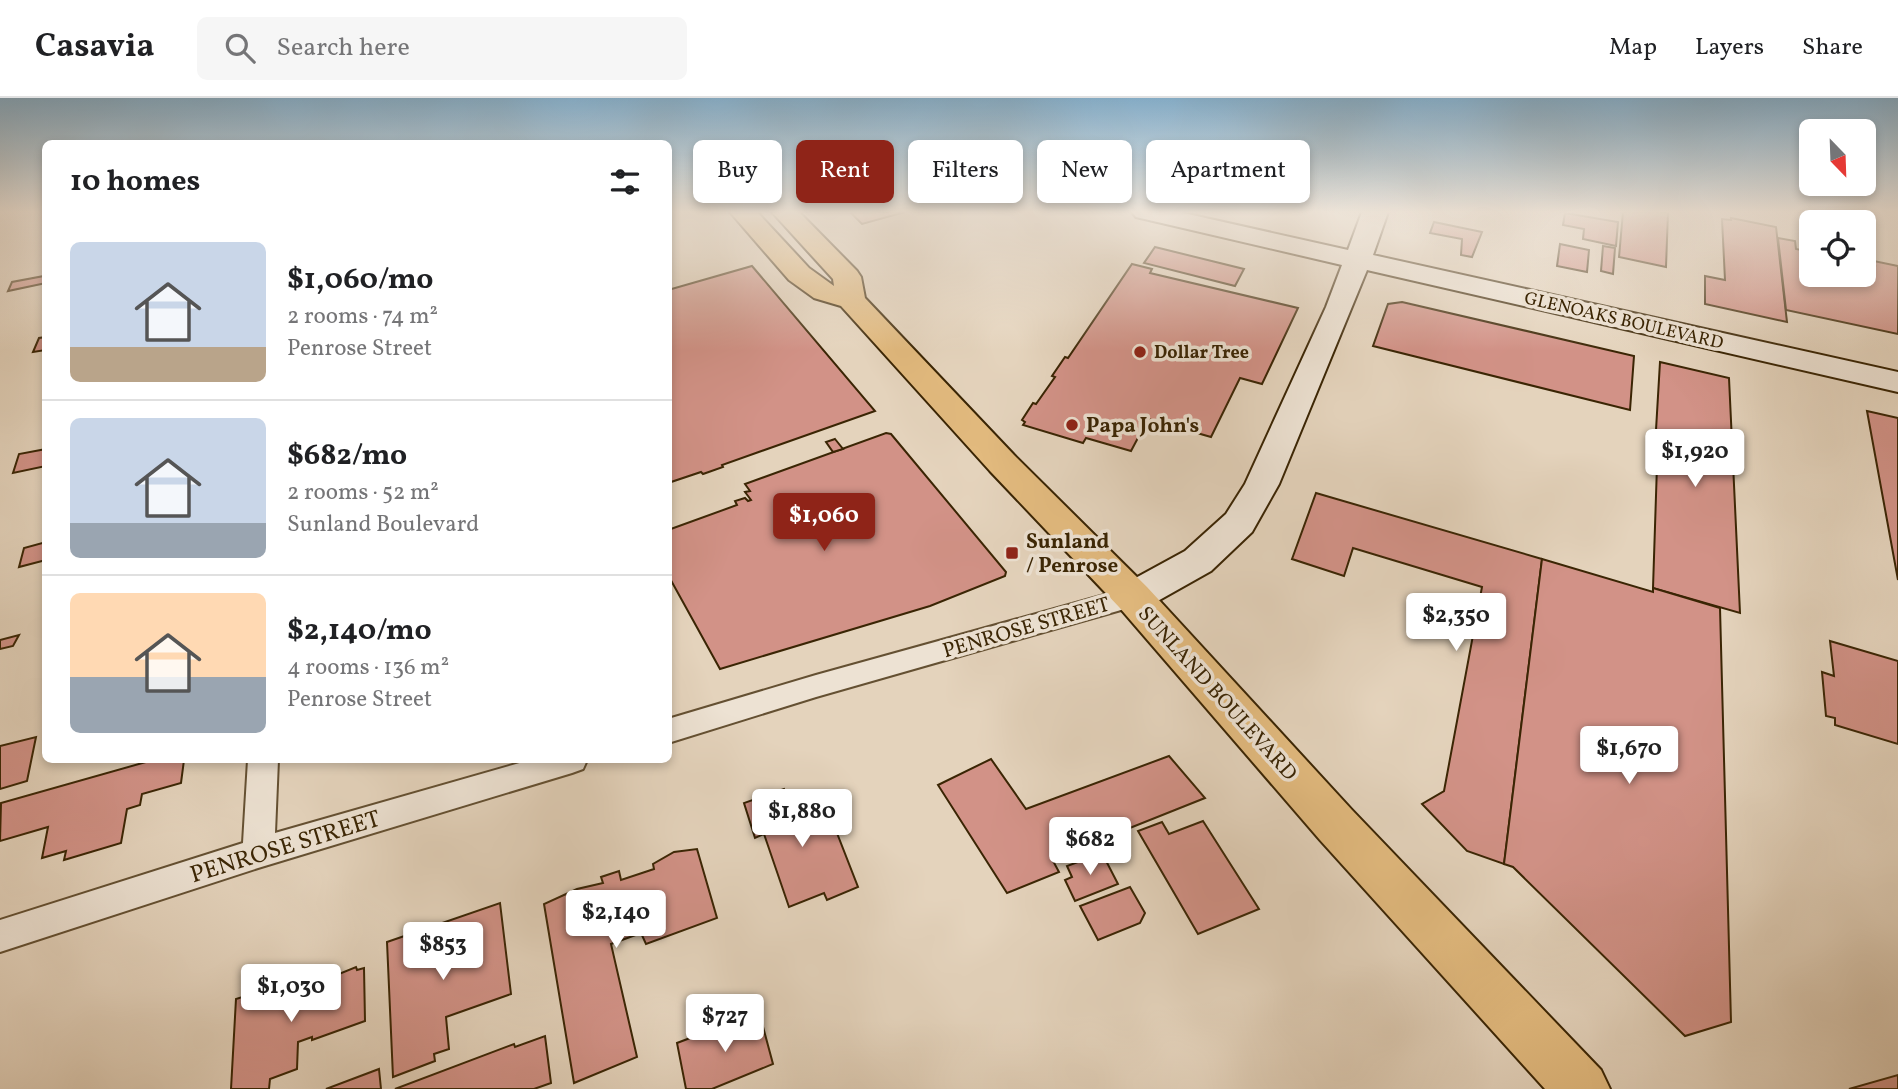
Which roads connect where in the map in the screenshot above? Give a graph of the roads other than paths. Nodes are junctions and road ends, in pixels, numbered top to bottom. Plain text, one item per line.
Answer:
1 (785, 258) edge
2 (829, 258) edge
3 (1349, 258) edge
4 (1357, 260) junction
5 (851, 300) junction
6 (1898, 382) edge
7 (1133, 597) junction
8 (672, 730) edge
9 (263, 763) edge
10 (562, 763) edge
11 (258, 853) junction
12 (0, 936) edge
13 (1582, 1089) edge

1 - 5 main road, SUNLAND BOULEVARD
2 - 5 main road, SUNLAND BOULEVARD
3 - 4 main road, GLENOAKS BOULEVARD
4 - 6 main road, GLENOAKS BOULEVARD
4 - 7 main road, PENROSE STREET
5 - 7 main road, SUNLAND BOULEVARD
7 - 8 street, PENROSE STREET
7 - 13 main road, SUNLAND BOULEVARD
9 - 11 street
10 - 11 street, PENROSE STREET
11 - 12 street, PENROSE STREET

